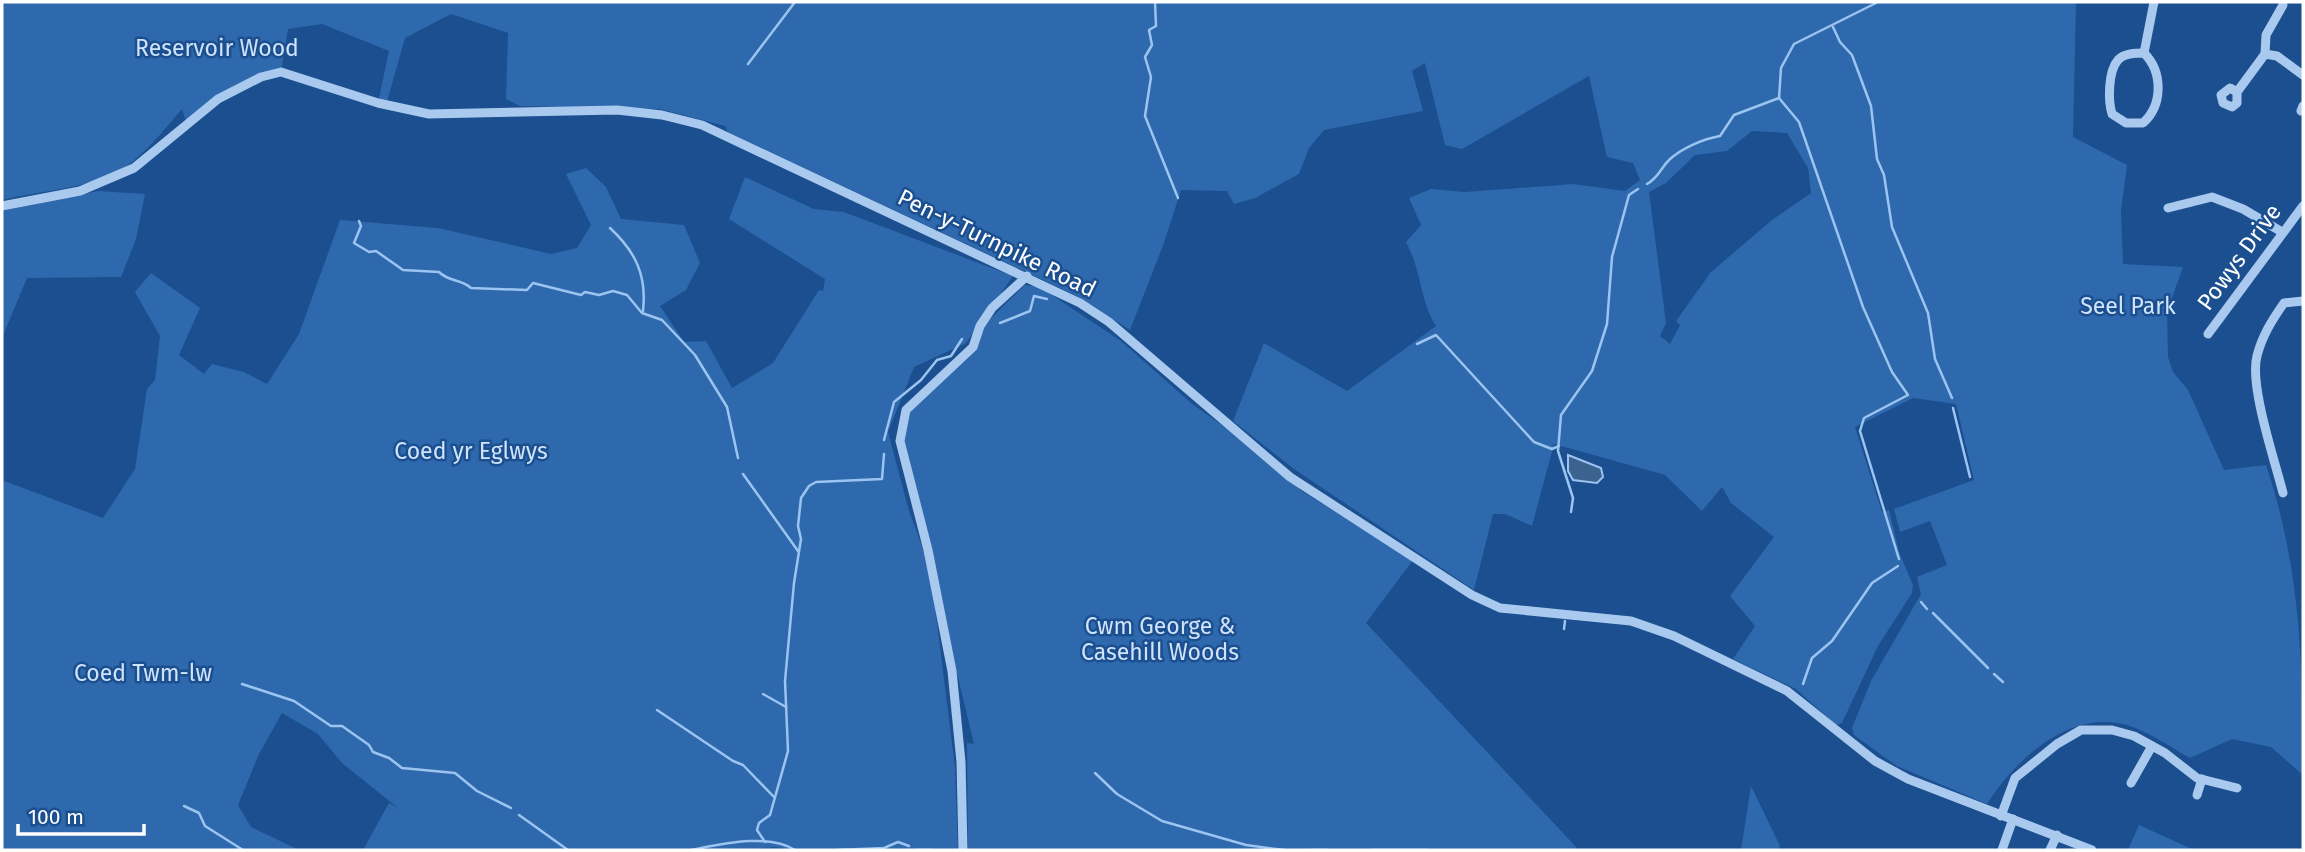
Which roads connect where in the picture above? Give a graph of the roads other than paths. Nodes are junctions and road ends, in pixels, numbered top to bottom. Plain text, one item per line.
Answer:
1 (2154, 2) edge
2 (2283, 5) dead end
3 (2144, 52) junction
4 (2265, 54) junction
5 (2303, 75) edge
6 (2237, 92) dead end
7 (2, 206) edge
8 (2303, 206) edge
9 (2168, 208) dead end
10 (2282, 232) junction
11 (1027, 276) junction
12 (2303, 300) edge
13 (2208, 334) dead end
14 (2283, 493) dead end
15 (2152, 746) junction
16 (2202, 779) junction
17 (2131, 783) dead end
18 (2237, 788) dead end
19 (2197, 796) dead end
20 (2001, 816) junction
21 (2013, 819) junction
22 (2057, 835) junction
23 (963, 850) edge
24 (2002, 850) edge
25 (2050, 850) edge
26 (2092, 850) edge

1 - 3 street
2 - 4 street
3 - 3 street
4 - 5 street
4 - 6 street
7 - 11 street, Pen-y-Turnpike Road
8 - 10 street, Powys Drive
9 - 10 street
10 - 13 street, Powys Drive
11 - 20 street, Pen-y-Turnpike Road
11 - 23 street
12 - 14 street
15 - 16 street
15 - 17 street
15 - 20 street
16 - 18 street
16 - 19 street
20 - 21 street, Pen-y-Turnpike Road
21 - 22 street, Pen-y-Turnpike Road
21 - 24 street
22 - 25 street
22 - 26 street, Pen-y-Turnpike Road

